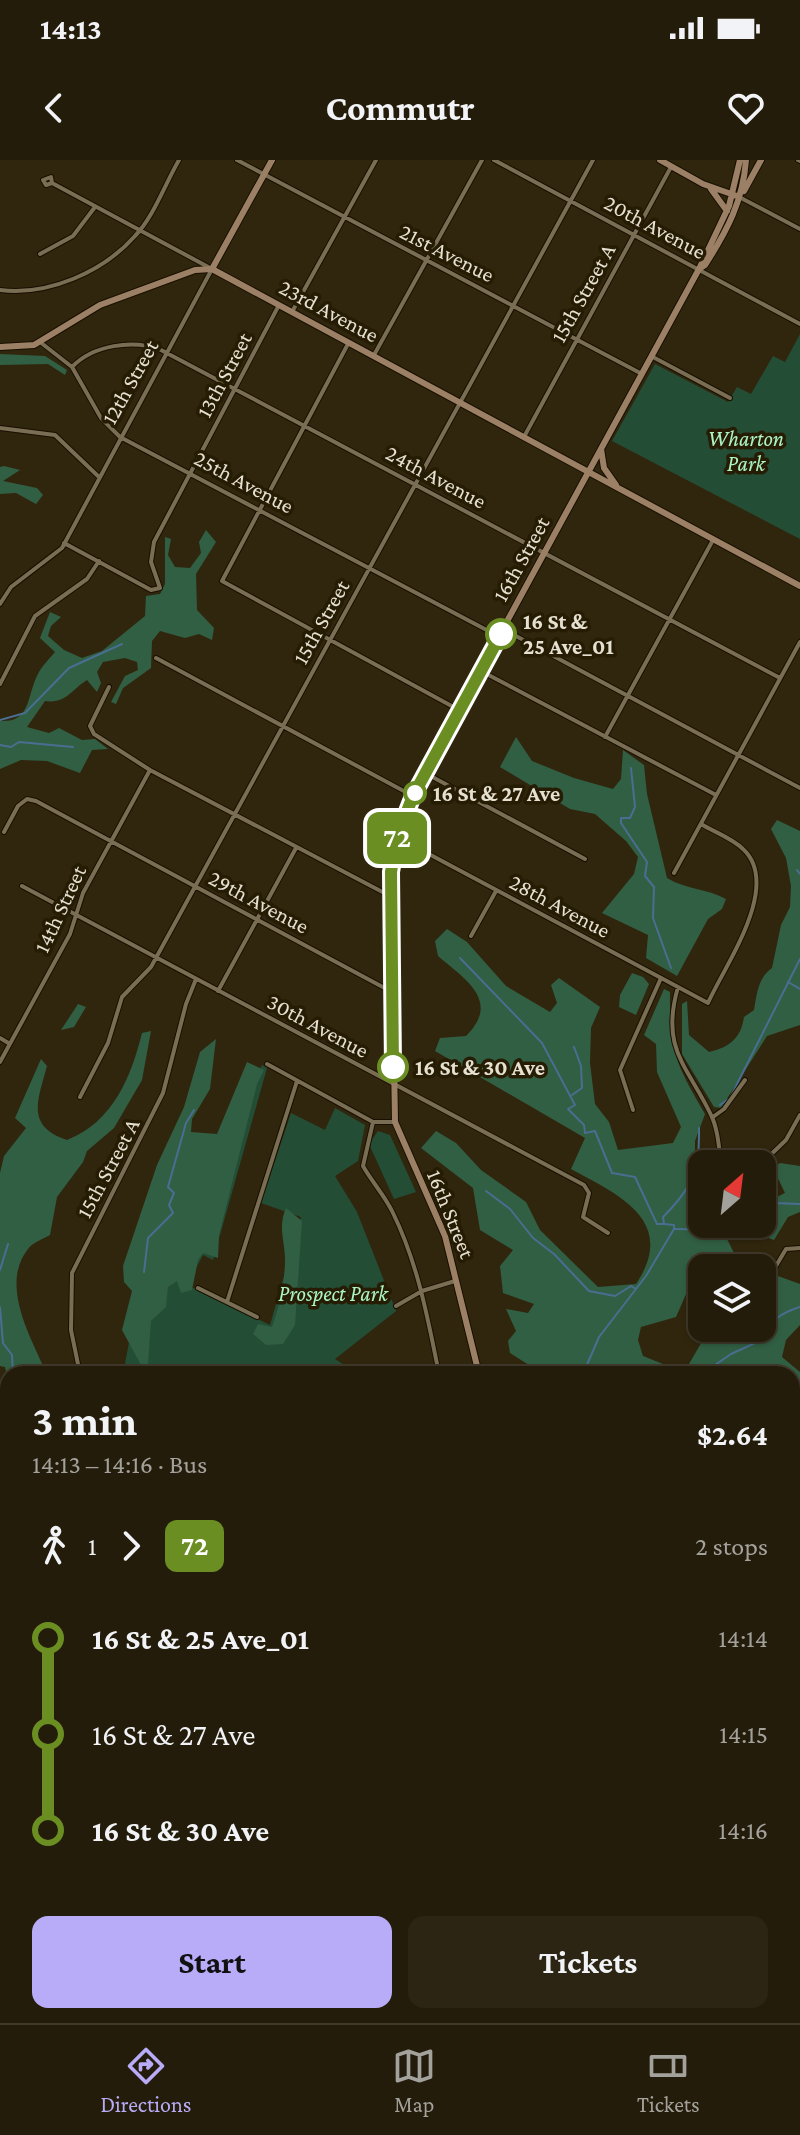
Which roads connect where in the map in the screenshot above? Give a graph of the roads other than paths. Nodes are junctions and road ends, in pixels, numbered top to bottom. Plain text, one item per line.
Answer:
1 (179, 160) edge
2 (237, 160) edge
3 (272, 160) edge
4 (376, 160) edge
5 (482, 160) edge
6 (494, 160) edge
7 (593, 160) edge
8 (660, 160) edge
9 (740, 160) edge
10 (746, 160) edge
11 (761, 160) edge
12 (671, 167) junction
13 (264, 174) junction
14 (738, 175) junction
15 (52, 183) dead end
16 (708, 187) junction
17 (717, 190) junction
18 (737, 196) junction
19 (571, 201) junction
20 (95, 207) junction
21 (727, 211) junction
22 (345, 217) junction
23 (800, 229) edge
24 (140, 230) junction
25 (633, 234) junction
26 (40, 254) dead end
27 (426, 260) junction
28 (212, 269) junction
29 (699, 269) junction
30 (0, 290) edge
31 (279, 305) junction
32 (514, 306) junction
33 (292, 312) junction
34 (800, 324) edge
35 (576, 339) junction
36 (40, 342) junction
37 (349, 342) junction
38 (0, 347) edge
39 (167, 353) junction
40 (374, 355) junction
41 (651, 356) junction
42 (72, 367) junction
43 (642, 374) junction
44 (235, 389) junction
45 (730, 398) dead end
46 (460, 401) junction
47 (305, 426) junction
48 (0, 428) edge
49 (525, 435) junction
50 (120, 437) junction
51 (601, 449) junction
52 (589, 471) junction
53 (189, 473) junction
54 (99, 477) junction
55 (416, 485) junction
56 (618, 488) junction
57 (258, 509) junction
58 (713, 540) junction
59 (64, 543) junction
60 (545, 552) junction
61 (99, 561) junction
62 (369, 568) junction
63 (800, 586) edge
64 (0, 604) edge
65 (670, 619) junction
66 (501, 633) junction
67 (329, 641) junction
68 (800, 642) edge
69 (156, 658) dead end
70 (481, 671) junction
71 (780, 678) junction
72 (0, 684) edge
73 (109, 687) dead end
74 (627, 696) junction
75 (459, 710) junction
76 (281, 727) junction
77 (605, 737) junction
78 (738, 755) junction
79 (150, 770) junction
80 (425, 773) junction
81 (800, 788) edge
82 (716, 795) junction
83 (413, 796) junction
84 (234, 814) junction
85 (701, 824) junction
86 (4, 832) dead end
87 (397, 837) junction
88 (111, 841) junction
89 (296, 848) junction
90 (585, 859) dead end
91 (674, 873) dead end
92 (22, 886) dead end
93 (195, 886) junction
94 (496, 891) junction
95 (392, 897) junction
96 (75, 915) junction
97 (256, 919) junction
98 (471, 936) dead end
99 (155, 958) junction
100 (661, 978) junction
101 (196, 979) junction
102 (678, 987) junction
103 (218, 991) junction
104 (392, 992) junction
105 (0, 1038) edge
106 (10, 1044) junction
107 (0, 1062) edge
108 (267, 1064) dead end
109 (745, 1080) dead end
110 (297, 1081) junction
111 (392, 1082) junction
112 (80, 1097) dead end
113 (633, 1110) dead end
114 (800, 1115) edge
115 (713, 1117) junction
116 (373, 1122) junction
117 (395, 1122) junction
118 (719, 1150) edge
119 (776, 1150) edge
120 (608, 1233) dead end
121 (800, 1248) edge
122 (776, 1266) edge
123 (457, 1281) junction
124 (198, 1288) dead end
125 (422, 1291) junction
126 (227, 1302) junction
127 (396, 1306) dead end
128 (257, 1317) dead end
129 (78, 1366) edge
130 (437, 1366) edge
131 (477, 1366) edge

1 - 24 street
2 - 13 street, 21st Avenue
3 - 13 street, 12th Street
4 - 22 street
5 - 27 street
6 - 19 street, 20th Avenue
7 - 19 street, 15th Street
8 - 12 street
9 - 14 street
10 - 18 street
11 - 18 street
12 - 16 street
12 - 25 street, 15th Street A
13 - 22 street, 21st Avenue
13 - 28 street, 12th Street
14 - 17 street
14 - 18 street
15 - 20 street, 23rd Avenue
16 - 17 street
16 - 21 street
17 - 18 street
18 - 21 street
18 - 23 street
18 - 29 street, 16th Street
19 - 25 street, 20th Avenue
19 - 32 street, 15th Street
20 - 24 street, 23rd Avenue
20 - 26 street
21 - 29 street
22 - 27 street, 21st Avenue
22 - 33 street
24 - 28 street, 23rd Avenue
24 - 30 street
25 - 29 street, 20th Avenue
25 - 35 street, 15th Street A
27 - 32 street, 21st Avenue
27 - 40 street
28 - 31 street, 23rd Avenue
28 - 36 street
28 - 39 street, 12th Street
29 - 34 street, 20th Avenue
29 - 41 street, 16th Street
31 - 33 street, 23rd Avenue
31 - 44 street, 13th Street
32 - 35 street, 21st Avenue
32 - 46 street, 15th Street
33 - 37 street, 23rd Avenue
35 - 43 street, 21st Avenue
35 - 49 street, 15th Street A
36 - 38 street
36 - 42 street, 25th Avenue
37 - 40 street, 23rd Avenue
37 - 47 street
39 - 42 street, 24th Avenue
39 - 44 street, 24th Avenue
39 - 50 street, 12th Street
40 - 46 street, 23rd Avenue
41 - 43 street, 16th Street
41 - 45 street
42 - 50 street, 25th Avenue
43 - 51 street, 16th Street
44 - 47 street, 24th Avenue
44 - 53 street, 13th Street
46 - 49 street, 23rd Avenue
46 - 55 street, 15th Street
47 - 55 street, 24th Avenue
47 - 57 street
48 - 54 street
49 - 52 street, 23rd Avenue
50 - 53 street, 25th Avenue
50 - 54 street, 12th Street
51 - 52 street, 16th Street
51 - 56 street
52 - 56 street, 23rd Avenue
52 - 60 street, 16th Street
53 - 57 street, 25th Avenue
53 - 61 street, 13th Street
54 - 59 street, 12th Street
55 - 60 street, 24th Avenue
55 - 62 street, 15th Street
56 - 58 street, 23rd Avenue
57 - 62 street, 25th Avenue
57 - 67 street
58 - 63 street, 23rd Avenue
58 - 65 street
59 - 61 street
59 - 64 street, 12th Street
60 - 65 street, 24th Avenue
60 - 66 street, 16th Street
61 - 72 street
62 - 66 street, 25th Avenue
62 - 67 street, 15th Street
65 - 71 street, 24th Avenue
65 - 74 street
66 - 70 street, 16th Street
66 - 74 street, 25th Avenue
67 - 75 street
67 - 76 street, 15th Street
68 - 71 street
69 - 76 street
70 - 75 street, 16th Street
70 - 77 street
71 - 78 street
73 - 79 street
74 - 77 street
74 - 78 street, 25th Avenue
75 - 80 street, 16th Street
76 - 83 street
76 - 84 street, 15th Street
77 - 82 street
78 - 81 street, 25th Avenue
78 - 82 street
79 - 84 street
79 - 88 street, 14th Street
80 - 83 street, 16th Street
80 - 90 street
82 - 85 street
83 - 87 street, 16th Street
84 - 89 street
84 - 93 street, 15th Street
85 - 91 street
85 - 102 street, 28th Avenue
86 - 88 street, 29th Avenue
87 - 94 street, 28th Avenue
87 - 95 street, 16th Street
88 - 93 street, 29th Avenue
88 - 96 street, 14th Street
89 - 95 street
89 - 97 street
92 - 96 street, 30th Avenue
93 - 97 street, 29th Avenue
93 - 99 street, 15th Street
94 - 98 street
94 - 100 street, 28th Avenue
95 - 104 street, 16th Street
96 - 99 street, 30th Avenue
96 - 106 street, 14th Street
97 - 103 street
97 - 104 street, 29th Avenue
99 - 101 street, 30th Avenue
99 - 112 street, 15th Street
100 - 102 street, 28th Avenue
100 - 113 street
101 - 103 street, 30th Avenue
101 - 129 street, 15th Street A
102 - 115 street
103 - 111 street, 30th Avenue
104 - 111 street, 16th Street
105 - 106 street
106 - 107 street, 14th Street
108 - 110 street
109 - 115 street
110 - 116 street
110 - 126 street
111 - 117 street, 16th Street
111 - 120 street, 30th Avenue
114 - 119 street
115 - 118 street
116 - 117 street
116 - 125 street
117 - 123 street, 16th Street
121 - 122 street
123 - 125 street
123 - 131 street, 16th Street
124 - 126 street
125 - 127 street
125 - 130 street
126 - 128 street

